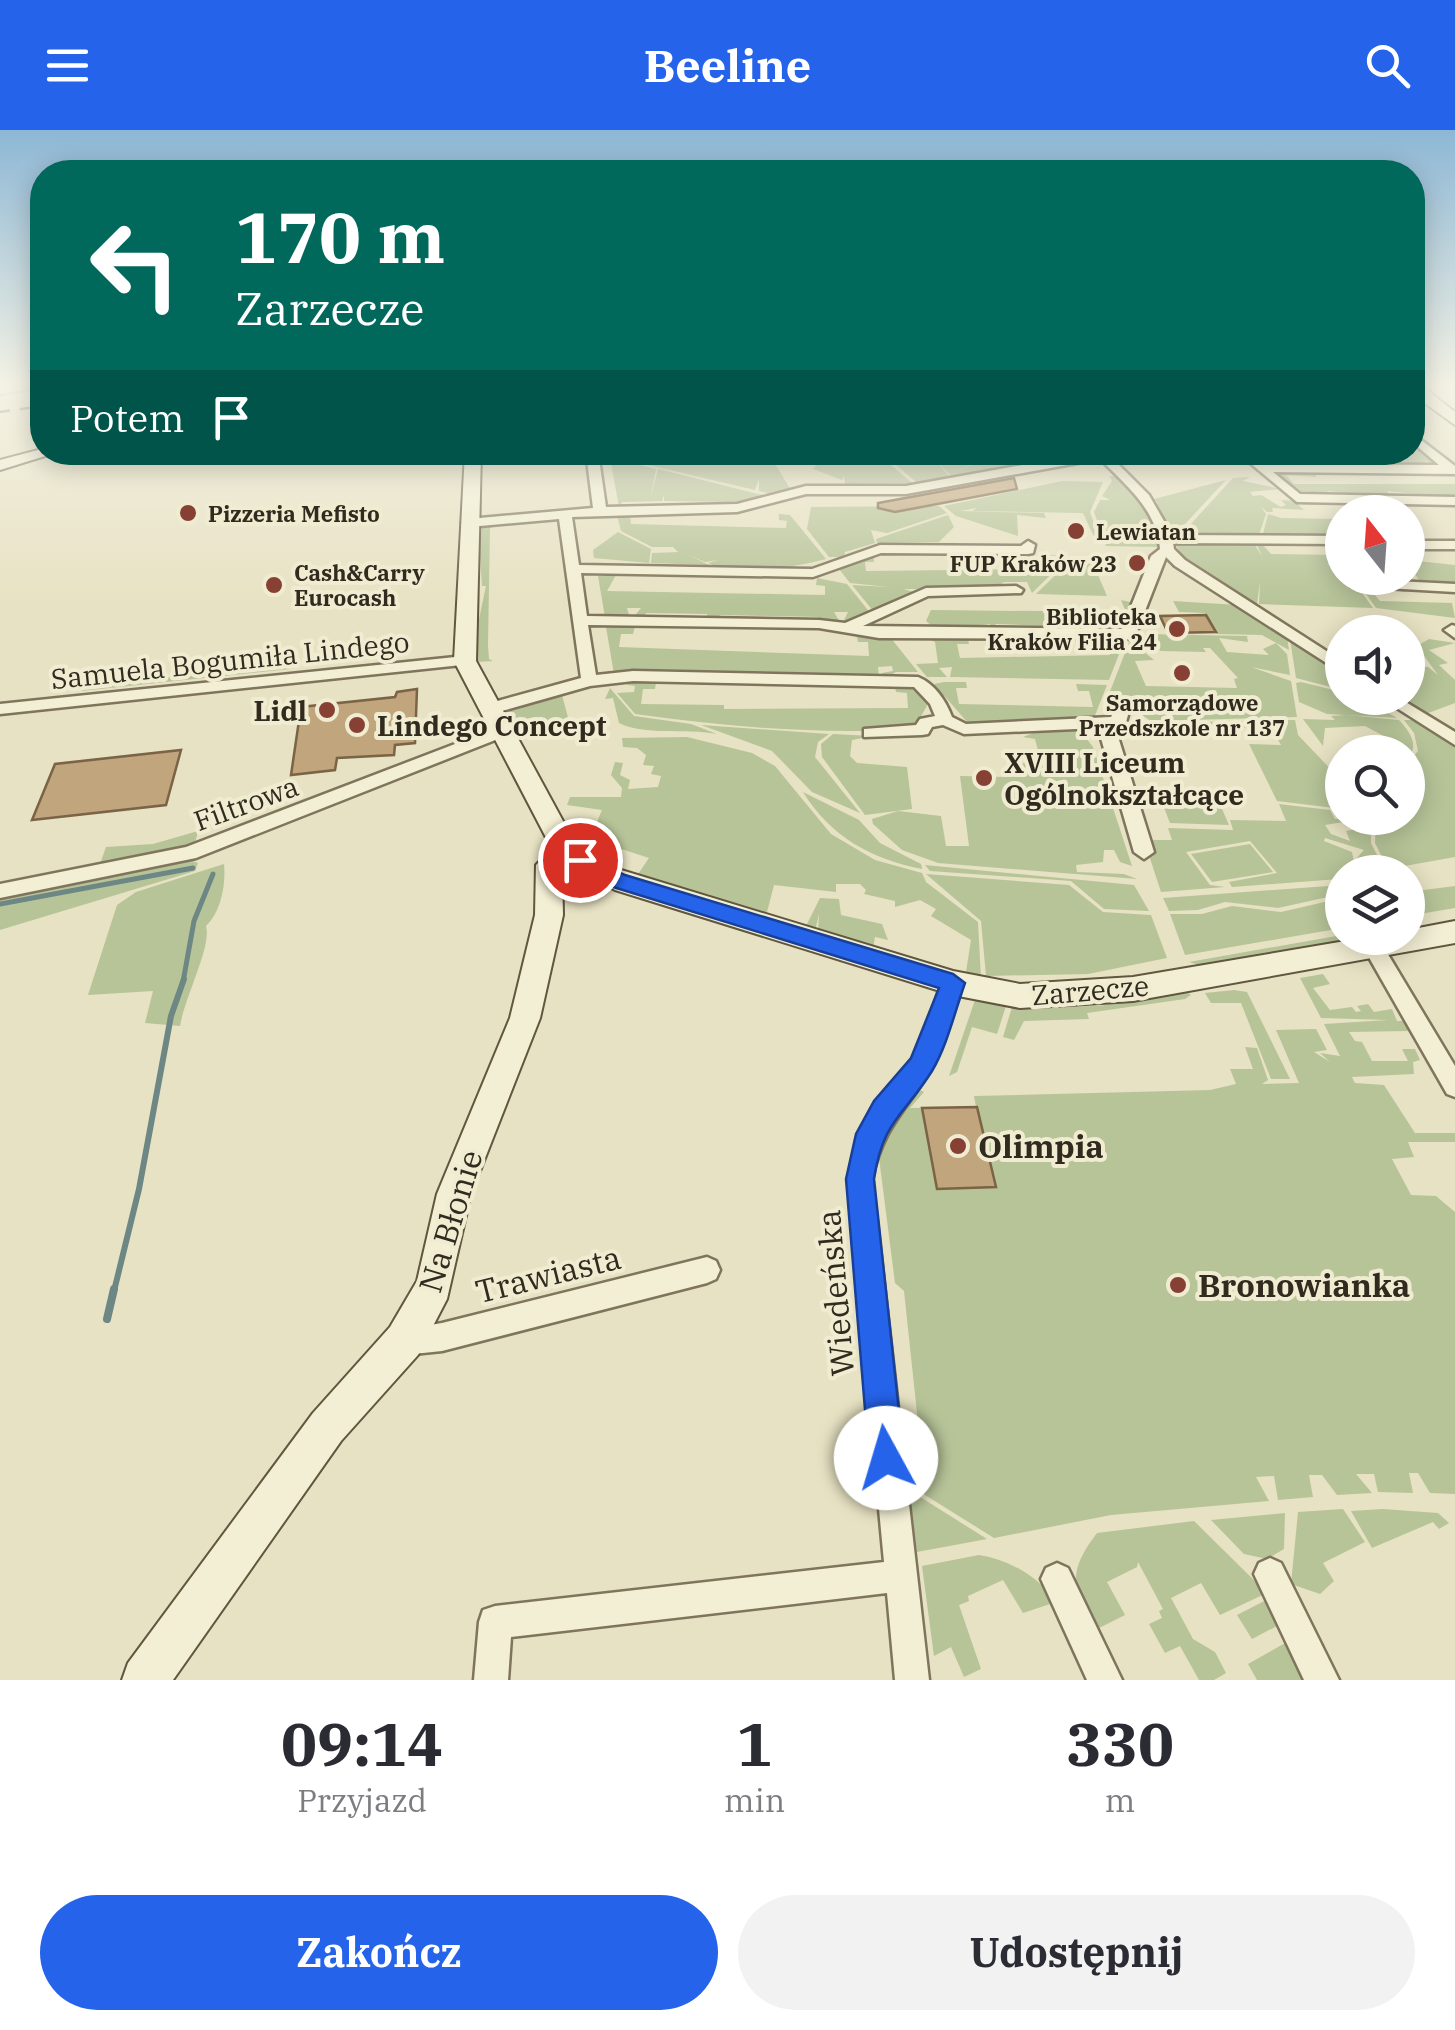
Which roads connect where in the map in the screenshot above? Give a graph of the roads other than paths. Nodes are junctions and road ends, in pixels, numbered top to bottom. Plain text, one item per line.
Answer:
1 (472, 465) edge
2 (594, 465) edge
3 (1043, 465) edge
4 (1113, 465) edge
5 (1259, 465) edge
6 (1262, 468) junction
7 (1453, 471) edge
8 (1455, 501) edge
9 (600, 511) junction
10 (566, 514) junction
11 (469, 523) junction
12 (1325, 540) edge
13 (1167, 545) junction
14 (1425, 545) edge
15 (1028, 546) dead end
16 (1455, 546) edge
17 (572, 570) junction
18 (1425, 586) edge
19 (1455, 588) edge
20 (1016, 590) dead end
21 (579, 620) junction
22 (850, 626) junction
23 (1325, 656) edge
24 (465, 661) junction
25 (588, 681) junction
26 (490, 708) junction
27 (0, 709) edge
28 (1415, 715) edge
29 (945, 720) junction
30 (502, 731) junction
31 (870, 732) dead end
32 (1455, 740) edge
33 (566, 851) junction
34 (1144, 852) dead end
35 (0, 891) edge
36 (1455, 932) edge
37 (1425, 937) edge
38 (1325, 955) edge
39 (1377, 955) edge
40 (953, 983) junction
41 (1455, 1087) edge
42 (707, 1270) dead end
43 (404, 1341) junction
44 (1270, 1574) dead end
45 (900, 1576) junction
46 (1057, 1579) dead end
47 (146, 1680) edge
48 (491, 1680) edge
49 (912, 1680) edge
50 (1106, 1680) edge
51 (1322, 1680) edge

1 - 11 street
2 - 9 street
3 - 9 street
4 - 13 street
5 - 6 street
6 - 7 street
6 - 8 street
9 - 10 street
10 - 11 street
10 - 17 street
11 - 24 street
12 - 13 street
13 - 22 street
13 - 23 street
14 - 16 street
15 - 17 street
17 - 21 street
18 - 19 street
20 - 22 street
21 - 22 street
21 - 25 street
24 - 26 street
24 - 27 street, Samuela Bogumiła Lindego
25 - 26 street
25 - 29 street
26 - 30 street
28 - 32 street
29 - 31 street
29 - 34 street
30 - 33 street
30 - 35 street, Filtrowa
33 - 40 street, Zarzecze
33 - 43 street, Na Błonie
36 - 37 street, Zarzecze
38 - 40 street, Zarzecze
39 - 41 street
40 - 45 street, Wiedeńska
42 - 43 street, Trawiasta
43 - 47 street, Na Błonie
44 - 51 street
45 - 48 street
45 - 49 street, Wiedeńska
46 - 50 street

